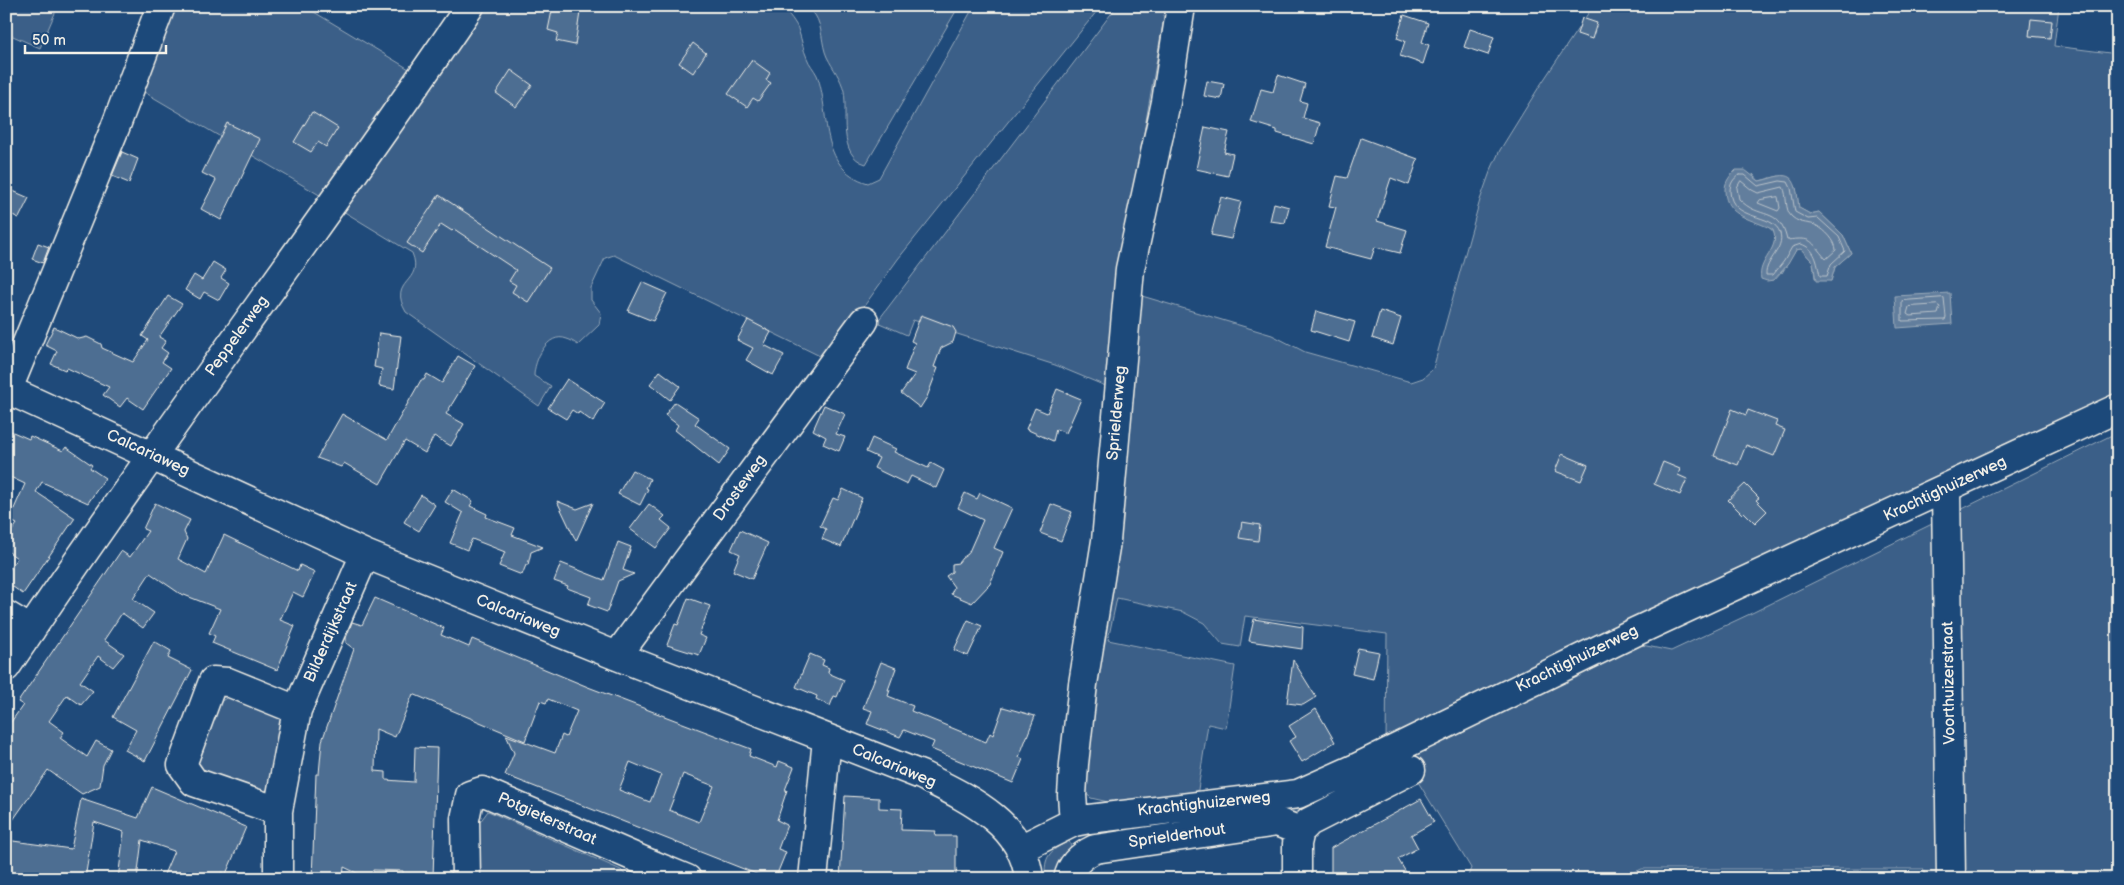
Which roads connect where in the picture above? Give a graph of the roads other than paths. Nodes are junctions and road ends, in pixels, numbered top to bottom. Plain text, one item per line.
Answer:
1 (161, 6) edge
2 (470, 6) edge
3 (1181, 6) edge
4 (864, 321) dead end
5 (7, 389) edge
6 (2118, 408) edge
7 (153, 454) junction
8 (1946, 488) junction
9 (365, 554) junction
10 (6, 614) edge
11 (31, 630) junction
12 (617, 656) junction
13 (6, 668) edge
14 (297, 710) junction
15 (827, 738) junction
16 (1411, 770) dead end
17 (278, 811) junction
18 (1284, 816) junction
19 (1074, 822) junction
20 (1020, 849) junction
21 (645, 871) edge
22 (278, 879) edge
23 (466, 879) edge
24 (688, 879) edge
25 (813, 879) edge
26 (1029, 879) edge
27 (1068, 879) edge
28 (1298, 879) edge
29 (1951, 879) edge

1 - 5 street, Calcariaweg
2 - 7 street, Peppelerweg
3 - 19 street, Sprielderweg
4 - 12 street, Drosteweg
5 - 7 street, Calcariaweg
6 - 8 street, Krachtighuizerweg
7 - 9 street, Calcariaweg
7 - 11 street, Peppelerweg
8 - 18 street, Krachtighuizerweg
8 - 29 street, Voorthuizerstraat
9 - 12 street, Calcariaweg
9 - 14 street, Bilderdijkstraat
10 - 11 street
11 - 13 street, Peppelerweg
12 - 15 street, Calcariaweg
14 - 17 street, Bilderdijkstraat
14 - 17 street
15 - 20 street, Calcariaweg
15 - 25 street
16 - 18 street, Sprielderhout
17 - 22 street, Bilderdijkstraat
18 - 19 street, Krachtighuizerweg
18 - 27 street, Sprielderhout
18 - 28 street
19 - 20 street, Krachtighuizerweg
20 - 26 street
21 - 23 street, Potgieterstraat
21 - 24 street, Potgieterstraat

